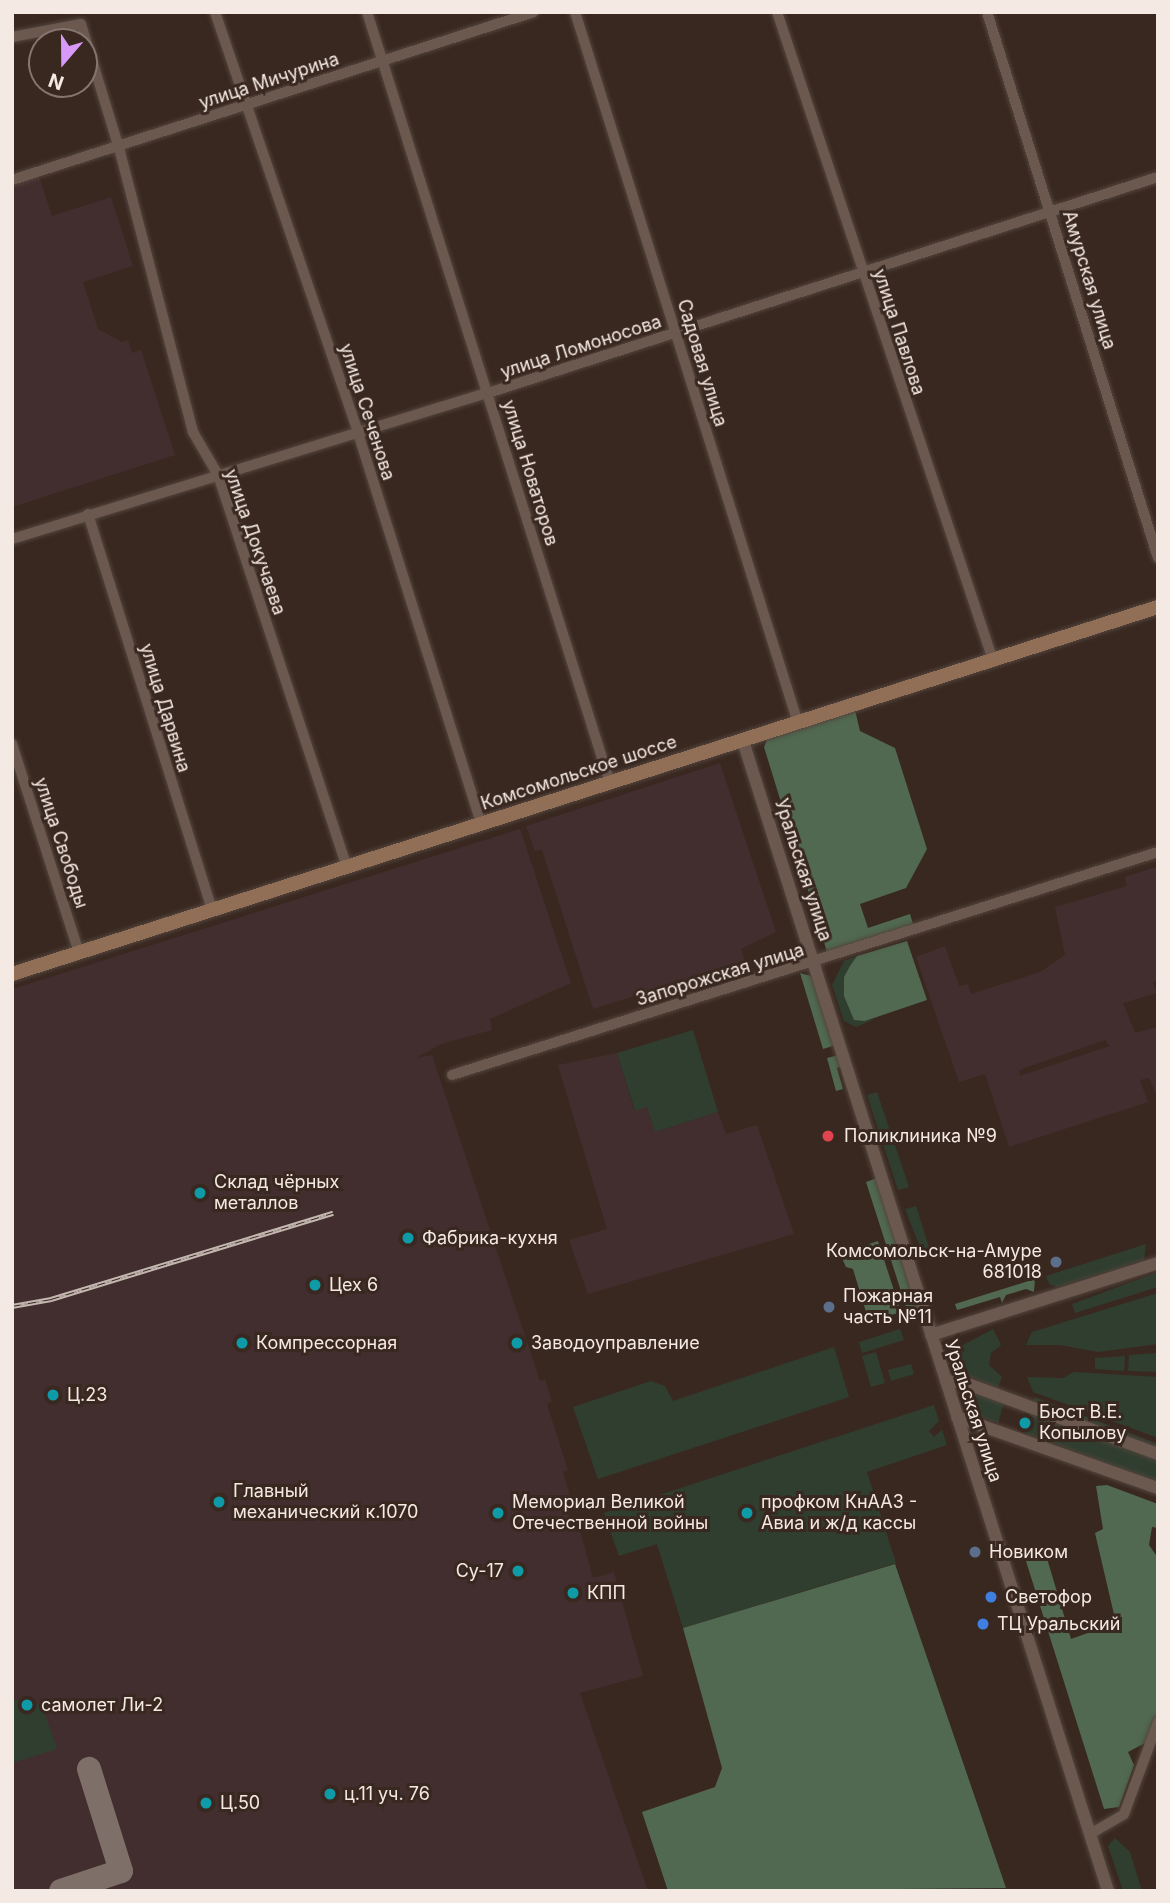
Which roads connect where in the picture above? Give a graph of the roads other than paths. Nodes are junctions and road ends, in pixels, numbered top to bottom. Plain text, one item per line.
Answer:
1 (215, 12) edge
2 (366, 12) edge
3 (534, 12) edge
4 (575, 12) edge
5 (777, 12) edge
6 (987, 12) edge
7 (12, 37) edge
8 (382, 61) junction
9 (246, 104) junction
10 (119, 148) junction
11 (1158, 177) edge
12 (12, 180) edge
13 (1051, 211) junction
14 (863, 272) junction
15 (676, 333) junction
16 (488, 393) junction
17 (358, 433) junction
18 (218, 475) junction
19 (88, 514) junction
20 (12, 539) edge
21 (1158, 558) edge
22 (1158, 607) edge
23 (993, 660) junction
24 (798, 723) junction
25 (743, 741) junction
26 (12, 744) edge
27 (610, 783) junction
28 (481, 824) junction
29 (1158, 852) edge
30 (347, 867) junction
31 (212, 910) junction
32 (79, 953) junction
33 (814, 962) junction
34 (12, 974) edge
35 (452, 1075) dead end
36 (1158, 1263) edge
37 (931, 1335) junction
38 (946, 1381) junction
39 (957, 1417) junction
40 (1158, 1454) edge
41 (1158, 1488) edge
42 (1158, 1722) edge
43 (1090, 1834) junction
44 (1108, 1891) edge

1 - 9 street, улица Сеченова
2 - 8 street, улица Новаторов
3 - 8 street, улица Мичурина
4 - 15 street, Садовая улица
5 - 14 street, улица Павлова
6 - 13 street, Амурская улица
7 - 10 street, улица Докучаева
8 - 9 street, улица Мичурина
8 - 16 street, улица Новаторов
9 - 10 street, улица Мичурина
9 - 17 street, улица Сеченова
10 - 12 street, улица Мичурина
10 - 18 street, улица Докучаева
11 - 13 street, улица Ломоносова
13 - 14 street, улица Ломоносова
13 - 21 street, Амурская улица
14 - 15 street, улица Ломоносова
14 - 23 street, улица Павлова
15 - 16 street, улица Ломоносова
15 - 24 street, Садовая улица
16 - 17 street, улица Ломоносова
16 - 27 street, улица Новаторов
17 - 18 street, улица Ломоносова
17 - 28 street, улица Сеченова
18 - 19 street, улица Ломоносова
18 - 30 street, улица Докучаева
19 - 20 street, улица Ломоносова
19 - 31 street, улица Дарвина
22 - 23 main road, Комсомольское шоссе
23 - 24 main road, Комсомольское шоссе
24 - 25 main road, Комсомольское шоссе
25 - 27 main road, Комсомольское шоссе
25 - 33 street, Уральская улица
26 - 32 street, улица Свободы
27 - 28 main road, Комсомольское шоссе
28 - 30 main road, Комсомольское шоссе
29 - 33 street, Запорожская улица
30 - 31 main road, Комсомольское шоссе
31 - 32 main road, Комсомольское шоссе
32 - 34 main road, Комсомольское шоссе
33 - 35 street, Запорожская улица
33 - 37 street, Уральская улица
36 - 37 street
37 - 38 street, Уральская улица
38 - 39 street, Уральская улица
38 - 40 street
39 - 41 street
39 - 43 street, Уральская улица
42 - 43 street
43 - 44 street, Уральская улица

